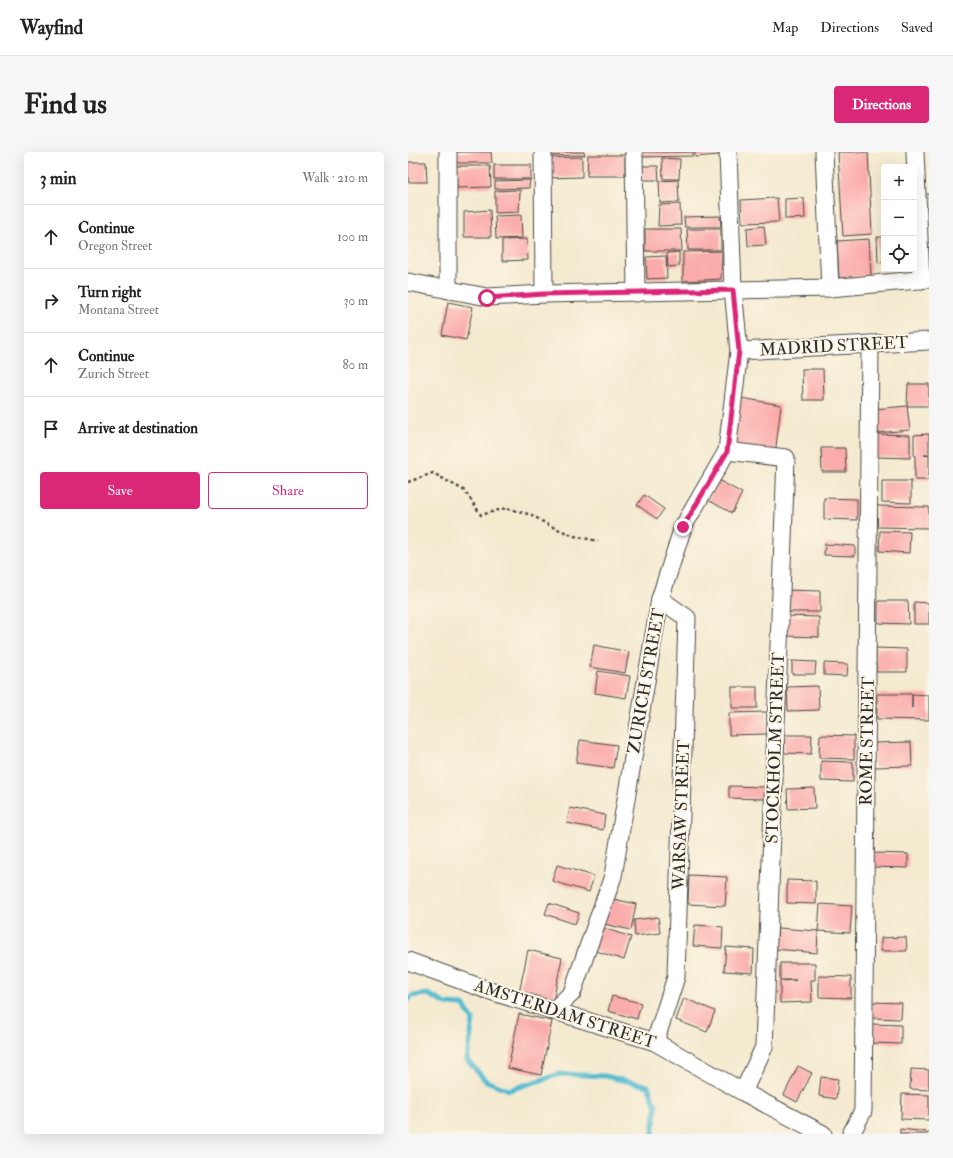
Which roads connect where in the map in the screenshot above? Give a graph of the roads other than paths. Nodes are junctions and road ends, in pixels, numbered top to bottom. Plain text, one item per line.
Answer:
1 (448, 152) edge
2 (543, 152) edge
3 (634, 152) edge
4 (728, 152) edge
5 (824, 152) edge
6 (915, 152) edge
7 (925, 280) edge
8 (408, 282) edge
9 (830, 288) junction
10 (448, 290) junction
11 (733, 290) junction
12 (636, 293) junction
13 (544, 294) junction
14 (929, 341) edge
15 (870, 344) junction
16 (739, 351) junction
17 (727, 452) junction
18 (660, 599) junction
19 (408, 961) edge
20 (553, 1010) junction
21 (655, 1042) junction
22 (743, 1092) junction
23 (823, 1134) edge
24 (851, 1134) edge

1 - 10 street
2 - 13 street
3 - 12 street
4 - 11 street, ZURICH STREET
5 - 9 street
6 - 7 street
7 - 9 street
8 - 10 street
9 - 11 street
10 - 13 street
11 - 12 street
11 - 16 street, ZURICH STREET
12 - 13 street
14 - 15 street, MADRID STREET
15 - 16 street, MADRID STREET
15 - 24 street, ROME STREET
16 - 17 street, ZURICH STREET
17 - 18 street, ZURICH STREET
17 - 22 street, STOCKHOLM STREET
18 - 20 street, ZURICH STREET
18 - 21 street, WARSAW STREET
19 - 20 street, AMSTERDAM STREET
20 - 21 street, AMSTERDAM STREET
21 - 22 street, AMSTERDAM STREET
22 - 23 street, AMSTERDAM STREET

